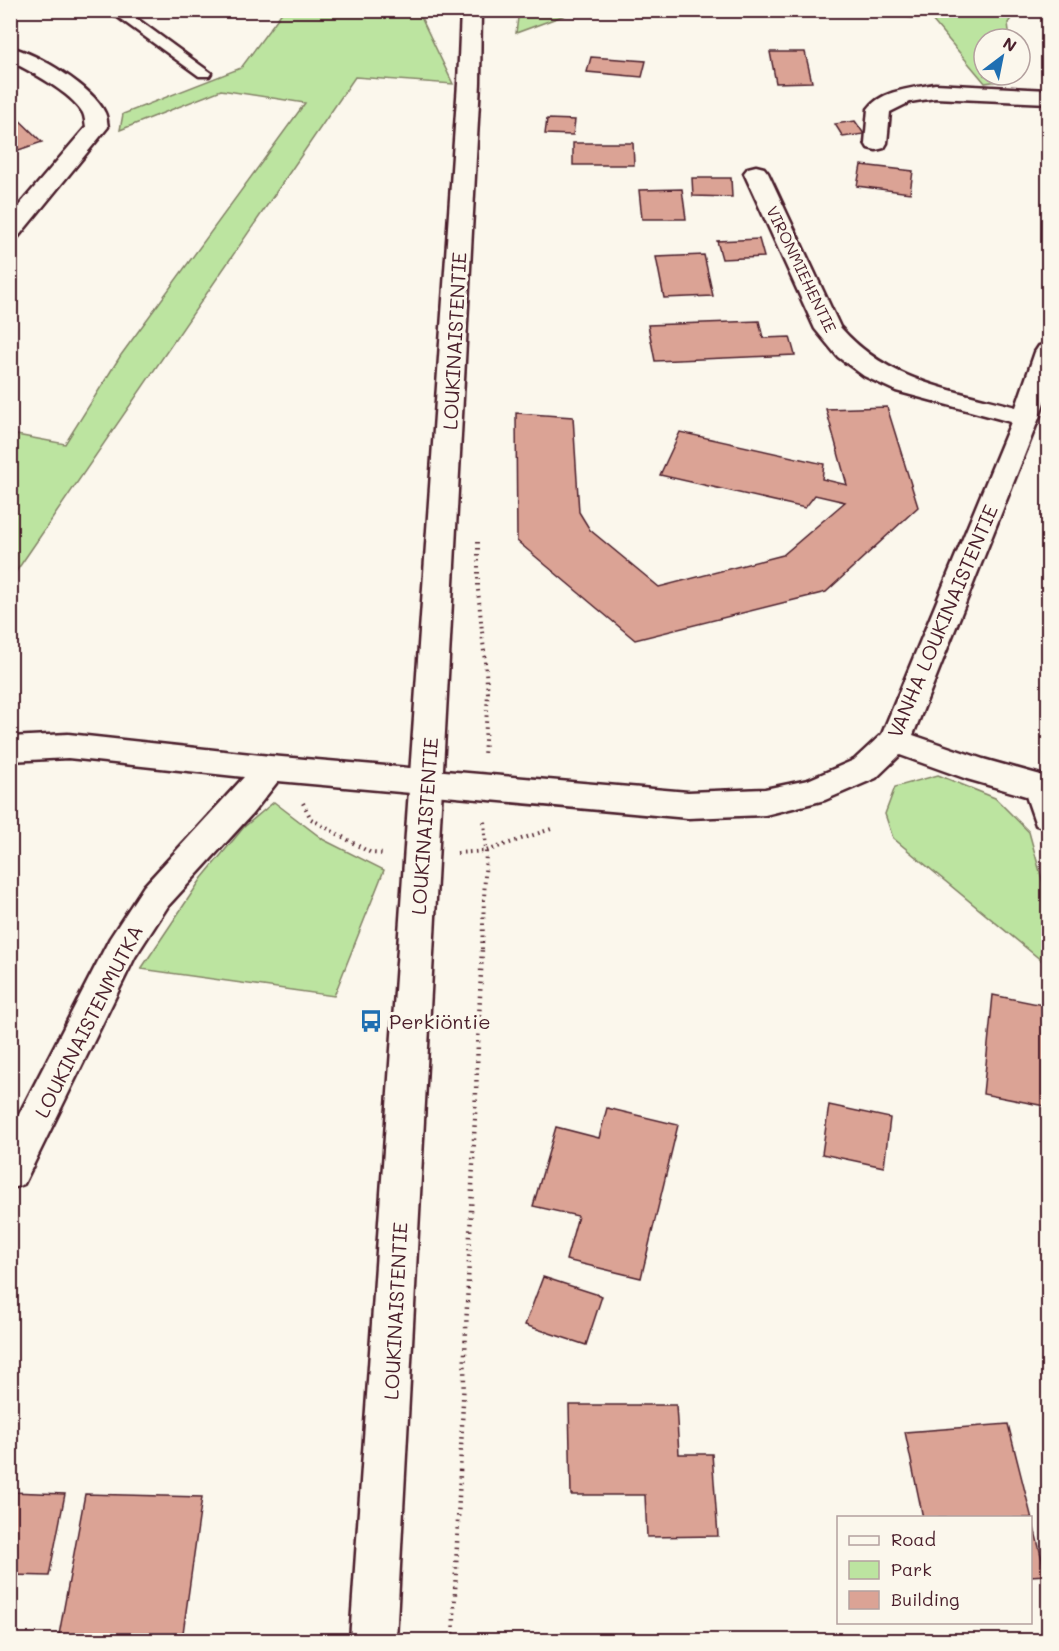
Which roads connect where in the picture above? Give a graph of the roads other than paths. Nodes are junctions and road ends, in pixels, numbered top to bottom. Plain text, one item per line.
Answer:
1 (115, 10) edge
2 (471, 10) edge
3 (10, 53) edge
4 (204, 73) dead end
5 (1048, 97) edge
6 (876, 143) dead end
7 (756, 173) dead end
8 (10, 232) edge
9 (1048, 352) edge
10 (1026, 418) junction
11 (895, 741) junction
12 (10, 749) edge
13 (270, 768) junction
14 (427, 782) junction
15 (1046, 796) edge
16 (10, 1172) edge
17 (374, 1641) edge

1 - 4 lane
2 - 14 street, LOUKINAISTENTIE
3 - 8 street
5 - 6 street
7 - 10 street, VIRONMIEHENTIE
9 - 10 street, VANHA LOUKINAISTENTIE
10 - 11 street, VANHA LOUKINAISTENTIE
11 - 14 street, VANHA LOUKINAISTENTIE
11 - 15 street
12 - 13 street
13 - 14 street
13 - 16 street, LOUKINAISTENMUTKA
14 - 17 street, LOUKINAISTENTIE

